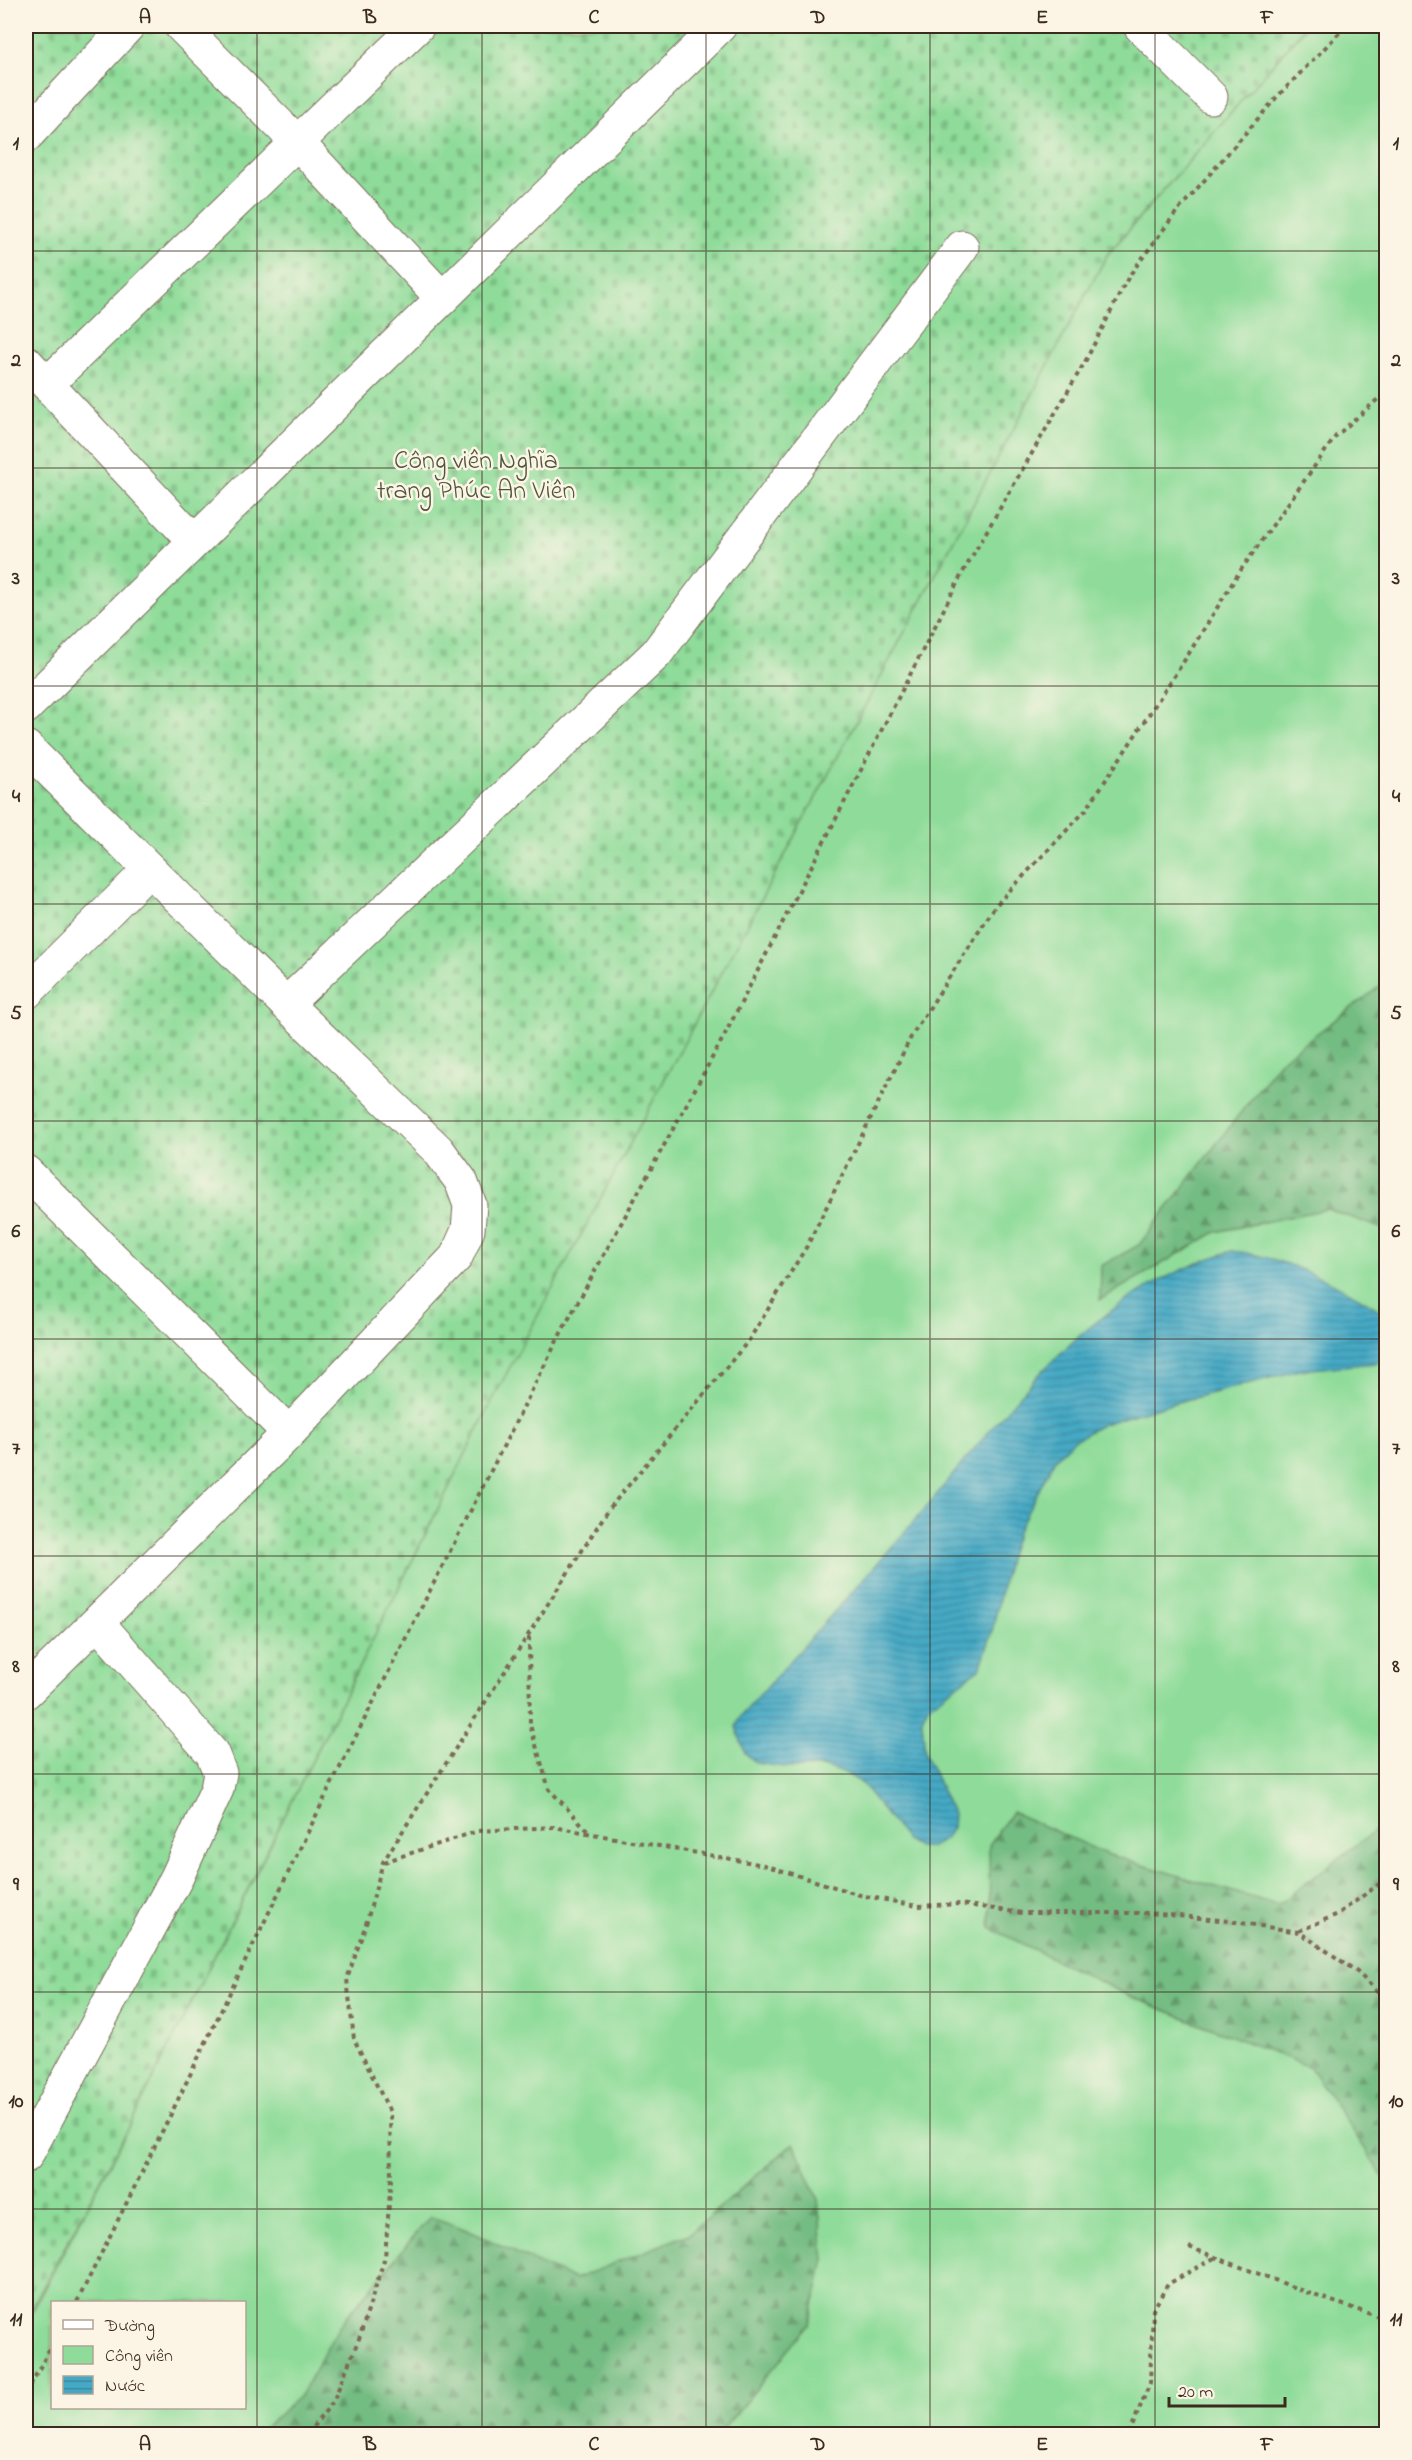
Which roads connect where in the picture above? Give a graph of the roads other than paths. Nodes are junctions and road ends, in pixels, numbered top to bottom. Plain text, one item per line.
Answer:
1 (128, 26) edge
2 (181, 26) edge
3 (418, 26) edge
4 (720, 26) edge
5 (1140, 26) edge
6 (1211, 97) dead end
7 (26, 136) edge
8 (298, 143) junction
9 (962, 247) dead end
10 (442, 298) junction
11 (36, 373) edge
12 (194, 541) junction
13 (26, 707) edge
14 (26, 747) edge
15 (149, 870) junction
16 (26, 993) edge
17 (286, 1004) junction
18 (26, 1172) edge
19 (289, 1433) junction
20 (98, 1623) junction
21 (26, 1692) edge
22 (26, 2156) edge

1 - 7 street
2 - 8 street
3 - 8 street
4 - 10 street
5 - 6 street
8 - 10 street
8 - 11 street
9 - 17 street
10 - 12 street
11 - 12 street
12 - 13 street
14 - 15 street
15 - 16 street
15 - 17 street
17 - 19 street
18 - 19 street
19 - 20 street
20 - 21 street
20 - 22 street

